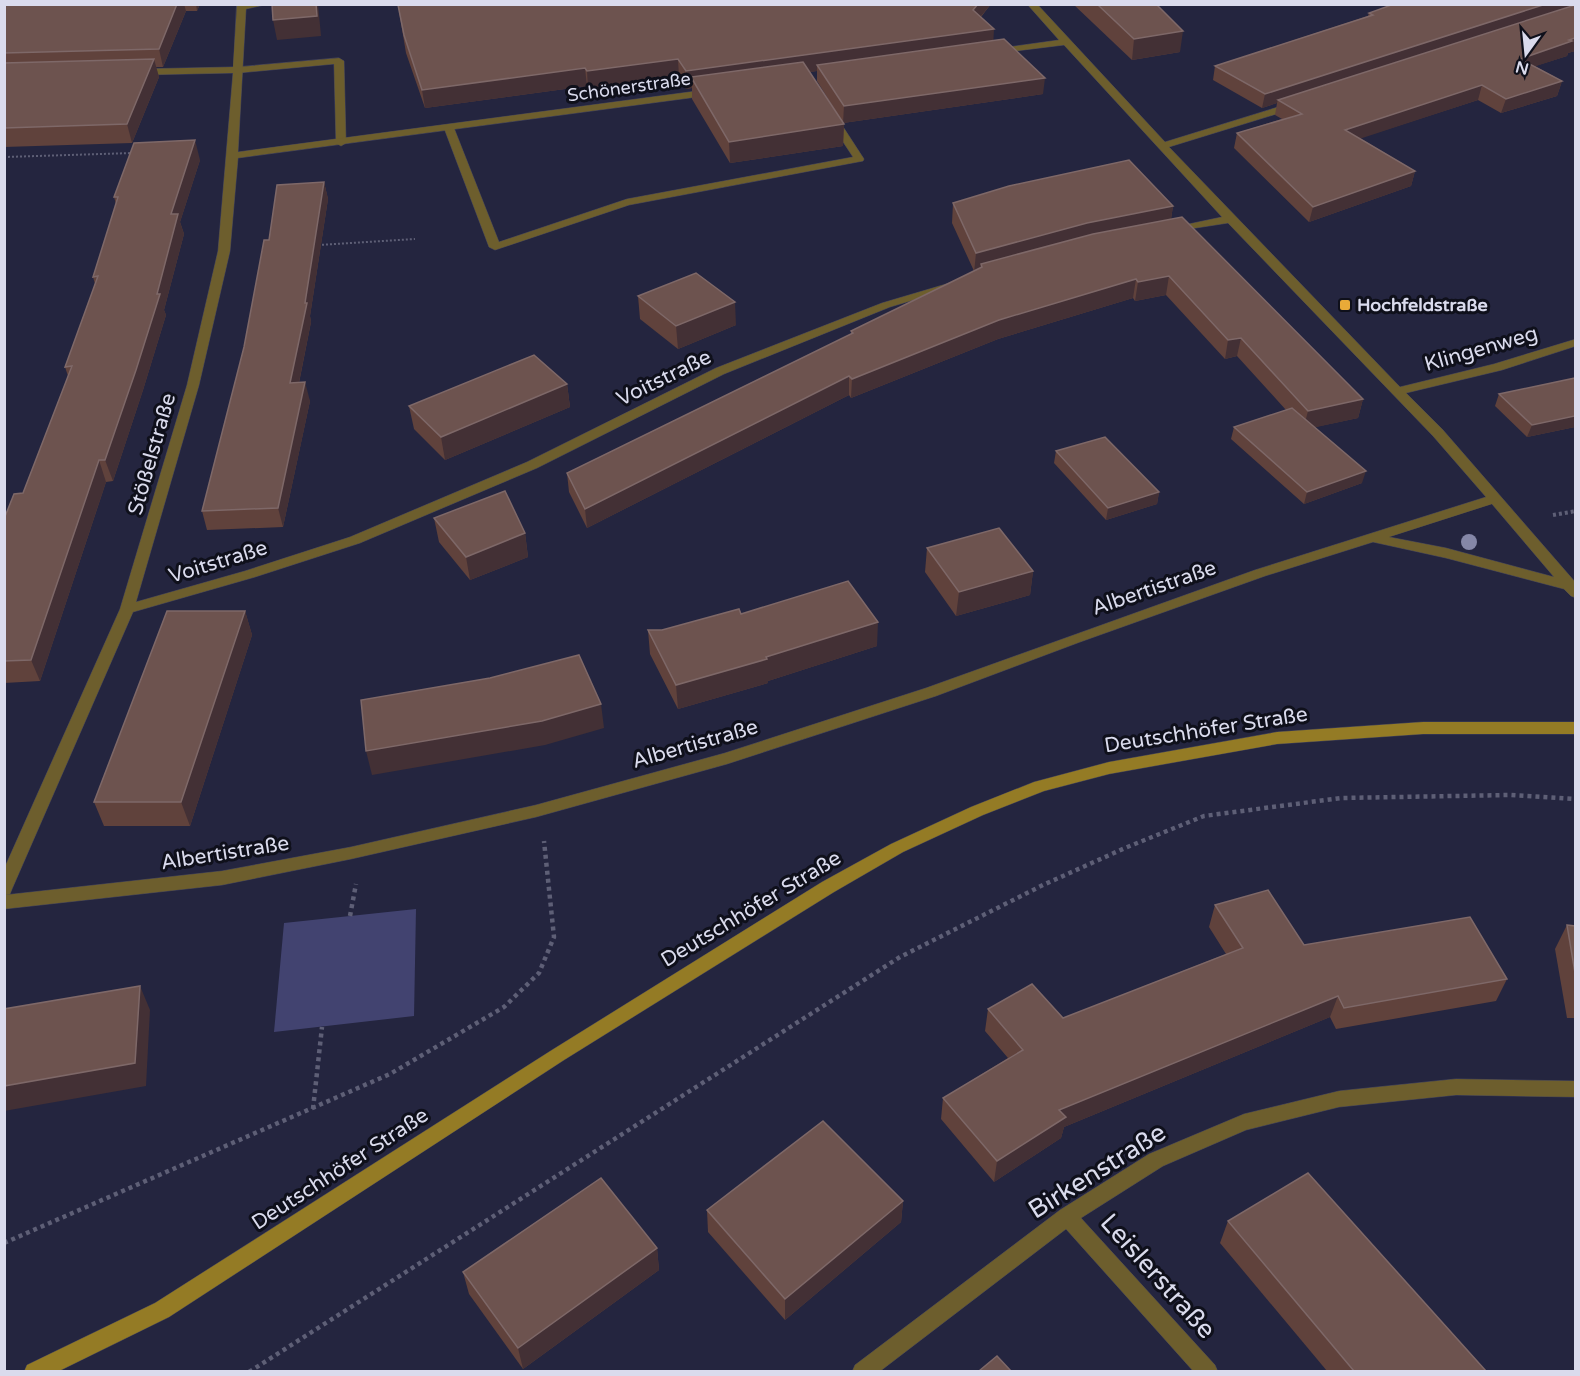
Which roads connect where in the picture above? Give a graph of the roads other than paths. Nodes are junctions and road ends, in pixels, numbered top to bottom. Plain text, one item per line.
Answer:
1 (265, 4) edge
2 (1031, 4) edge
3 (242, 6) edge
4 (1065, 42) junction
5 (983, 54) edge
6 (238, 70) junction
7 (133, 73) edge
8 (726, 90) edge
9 (1310, 100) edge
10 (824, 105) edge
11 (449, 128) junction
12 (341, 143) junction
13 (1163, 146) junction
14 (233, 156) junction
15 (1230, 219) junction
16 (1161, 232) edge
17 (970, 279) edge
18 (1575, 342) edge
19 (1396, 392) junction
20 (1495, 498) junction
21 (1375, 538) junction
22 (1572, 589) edge
23 (127, 609) junction
24 (1575, 728) edge
25 (4, 889) edge
26 (4, 902) edge
27 (1575, 1089) edge
28 (1067, 1216) junction
29 (34, 1371) edge
30 (862, 1371) edge
31 (1208, 1371) edge

1 - 3 street
2 - 4 street
3 - 6 street, Stößelstraße
4 - 5 street
4 - 13 street
6 - 7 street
6 - 12 street
6 - 14 street, Stößelstraße
8 - 11 street, Schönerstraße
9 - 13 street
10 - 11 street
11 - 12 street, Schönerstraße
12 - 14 street, Schönerstraße
13 - 15 street
14 - 23 street, Stößelstraße
15 - 16 street
15 - 19 street
17 - 23 street, Voitstraße
18 - 19 street, Klingenweg
19 - 20 street
20 - 21 street, Albertistraße
20 - 22 street
21 - 22 street, Albertistraße
21 - 26 street, Albertistraße
23 - 25 street, Stößelstraße
24 - 29 main road, Deutschhöfer Straße
27 - 28 street, Birkenstraße
28 - 30 street, Birkenstraße
28 - 31 street, Leislerstraße

